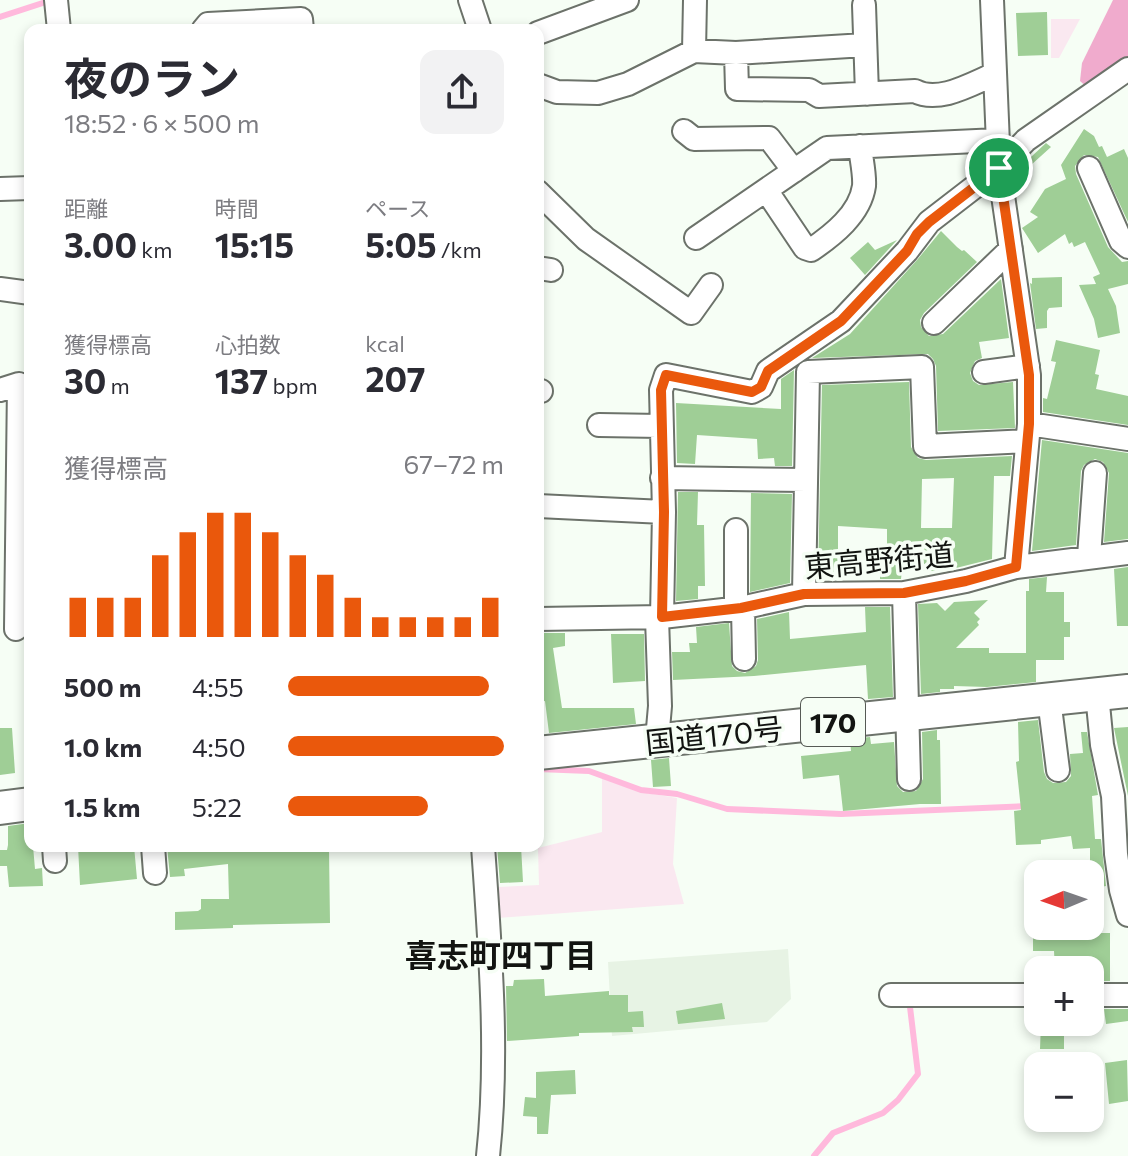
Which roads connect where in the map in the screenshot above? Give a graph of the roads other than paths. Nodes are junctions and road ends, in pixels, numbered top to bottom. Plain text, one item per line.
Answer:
1 (56, 0) edge
2 (470, 0) edge
3 (627, 0) edge
4 (695, 0) edge
5 (992, 0) edge
6 (864, 5) dead end
7 (58, 24) edge
8 (208, 24) edge
9 (301, 24) edge
10 (478, 24) edge
11 (544, 31) edge
12 (865, 45) junction
13 (694, 51) junction
14 (736, 53) junction
15 (1128, 69) edge
16 (995, 74) junction
17 (544, 87) edge
18 (867, 94) junction
19 (684, 131) dead end
20 (998, 140) junction
21 (860, 146) junction
22 (999, 168) junction
23 (1089, 168) dead end
24 (794, 171) junction
25 (24, 188) edge
26 (0, 189) edge
27 (766, 190) junction
28 (544, 198) edge
29 (696, 238) dead end
30 (1128, 247) edge
31 (1011, 249) junction
32 (711, 285) dead end
33 (0, 289) edge
34 (24, 292) edge
35 (934, 323) dead end
36 (1028, 366) junction
37 (984, 372) dead end
38 (0, 390) edge
39 (599, 425) dead end
40 (661, 426) junction
41 (1028, 432) junction
42 (1128, 439) edge
43 (1095, 473) dead end
44 (662, 478) junction
45 (806, 480) junction
46 (544, 506) edge
47 (664, 512) junction
48 (736, 530) dead end
49 (1128, 553) edge
50 (1089, 557) junction
51 (1016, 567) junction
52 (904, 593) junction
53 (804, 594) junction
54 (740, 608) junction
55 (660, 618) junction
56 (544, 619) edge
57 (15, 629) edge
58 (744, 659) dead end
59 (1112, 693) edge
60 (1049, 699) junction
61 (907, 714) junction
62 (657, 740) junction
63 (544, 752) edge
64 (1058, 770) dead end
65 (909, 779) dead end
66 (24, 805) edge
67 (0, 808) edge
68 (153, 852) edge
69 (483, 852) edge
70 (155, 873) dead end
71 (1128, 915) edge
72 (891, 995) dead end
73 (1024, 995) edge
74 (1104, 995) edge
75 (1128, 995) edge
76 (488, 1156) edge

1 - 7 street
2 - 10 street
3 - 11 street
4 - 13 street
5 - 16 street
6 - 12 street
8 - 9 street
12 - 14 street
12 - 18 street
13 - 14 street
13 - 17 street
14 - 18 street
15 - 22 street
16 - 18 street
16 - 20 street
19 - 24 street
20 - 21 street
20 - 22 street
21 - 24 street
21 - 27 street
22 - 31 street
22 - 40 street
23 - 30 street
24 - 27 street
25 - 26 street
27 - 29 street
28 - 32 street
31 - 35 street
31 - 36 street
33 - 34 street
36 - 37 street
36 - 41 street
38 - 57 street
39 - 40 street
40 - 44 street
41 - 42 street
41 - 45 street
41 - 51 street
43 - 50 street
44 - 45 street
44 - 47 street
45 - 53 street
46 - 47 street
47 - 55 street
48 - 54 street
49 - 50 street, 東高野街道
50 - 51 street, 東高野街道
51 - 52 street, 東高野街道
52 - 53 street, 東高野街道
52 - 61 street
53 - 54 street, 東高野街道
54 - 55 street, 東高野街道
54 - 58 street
55 - 56 street, 東高野街道
55 - 62 street
59 - 60 highway, 国道170号 / 170
59 - 71 street
60 - 61 highway, 国道170号 / 170
60 - 64 street
61 - 62 highway, 国道170号 / 170
61 - 65 street
62 - 63 highway, 国道170号 / 170
66 - 67 highway
68 - 70 street
69 - 76 street
72 - 73 street
74 - 75 street

